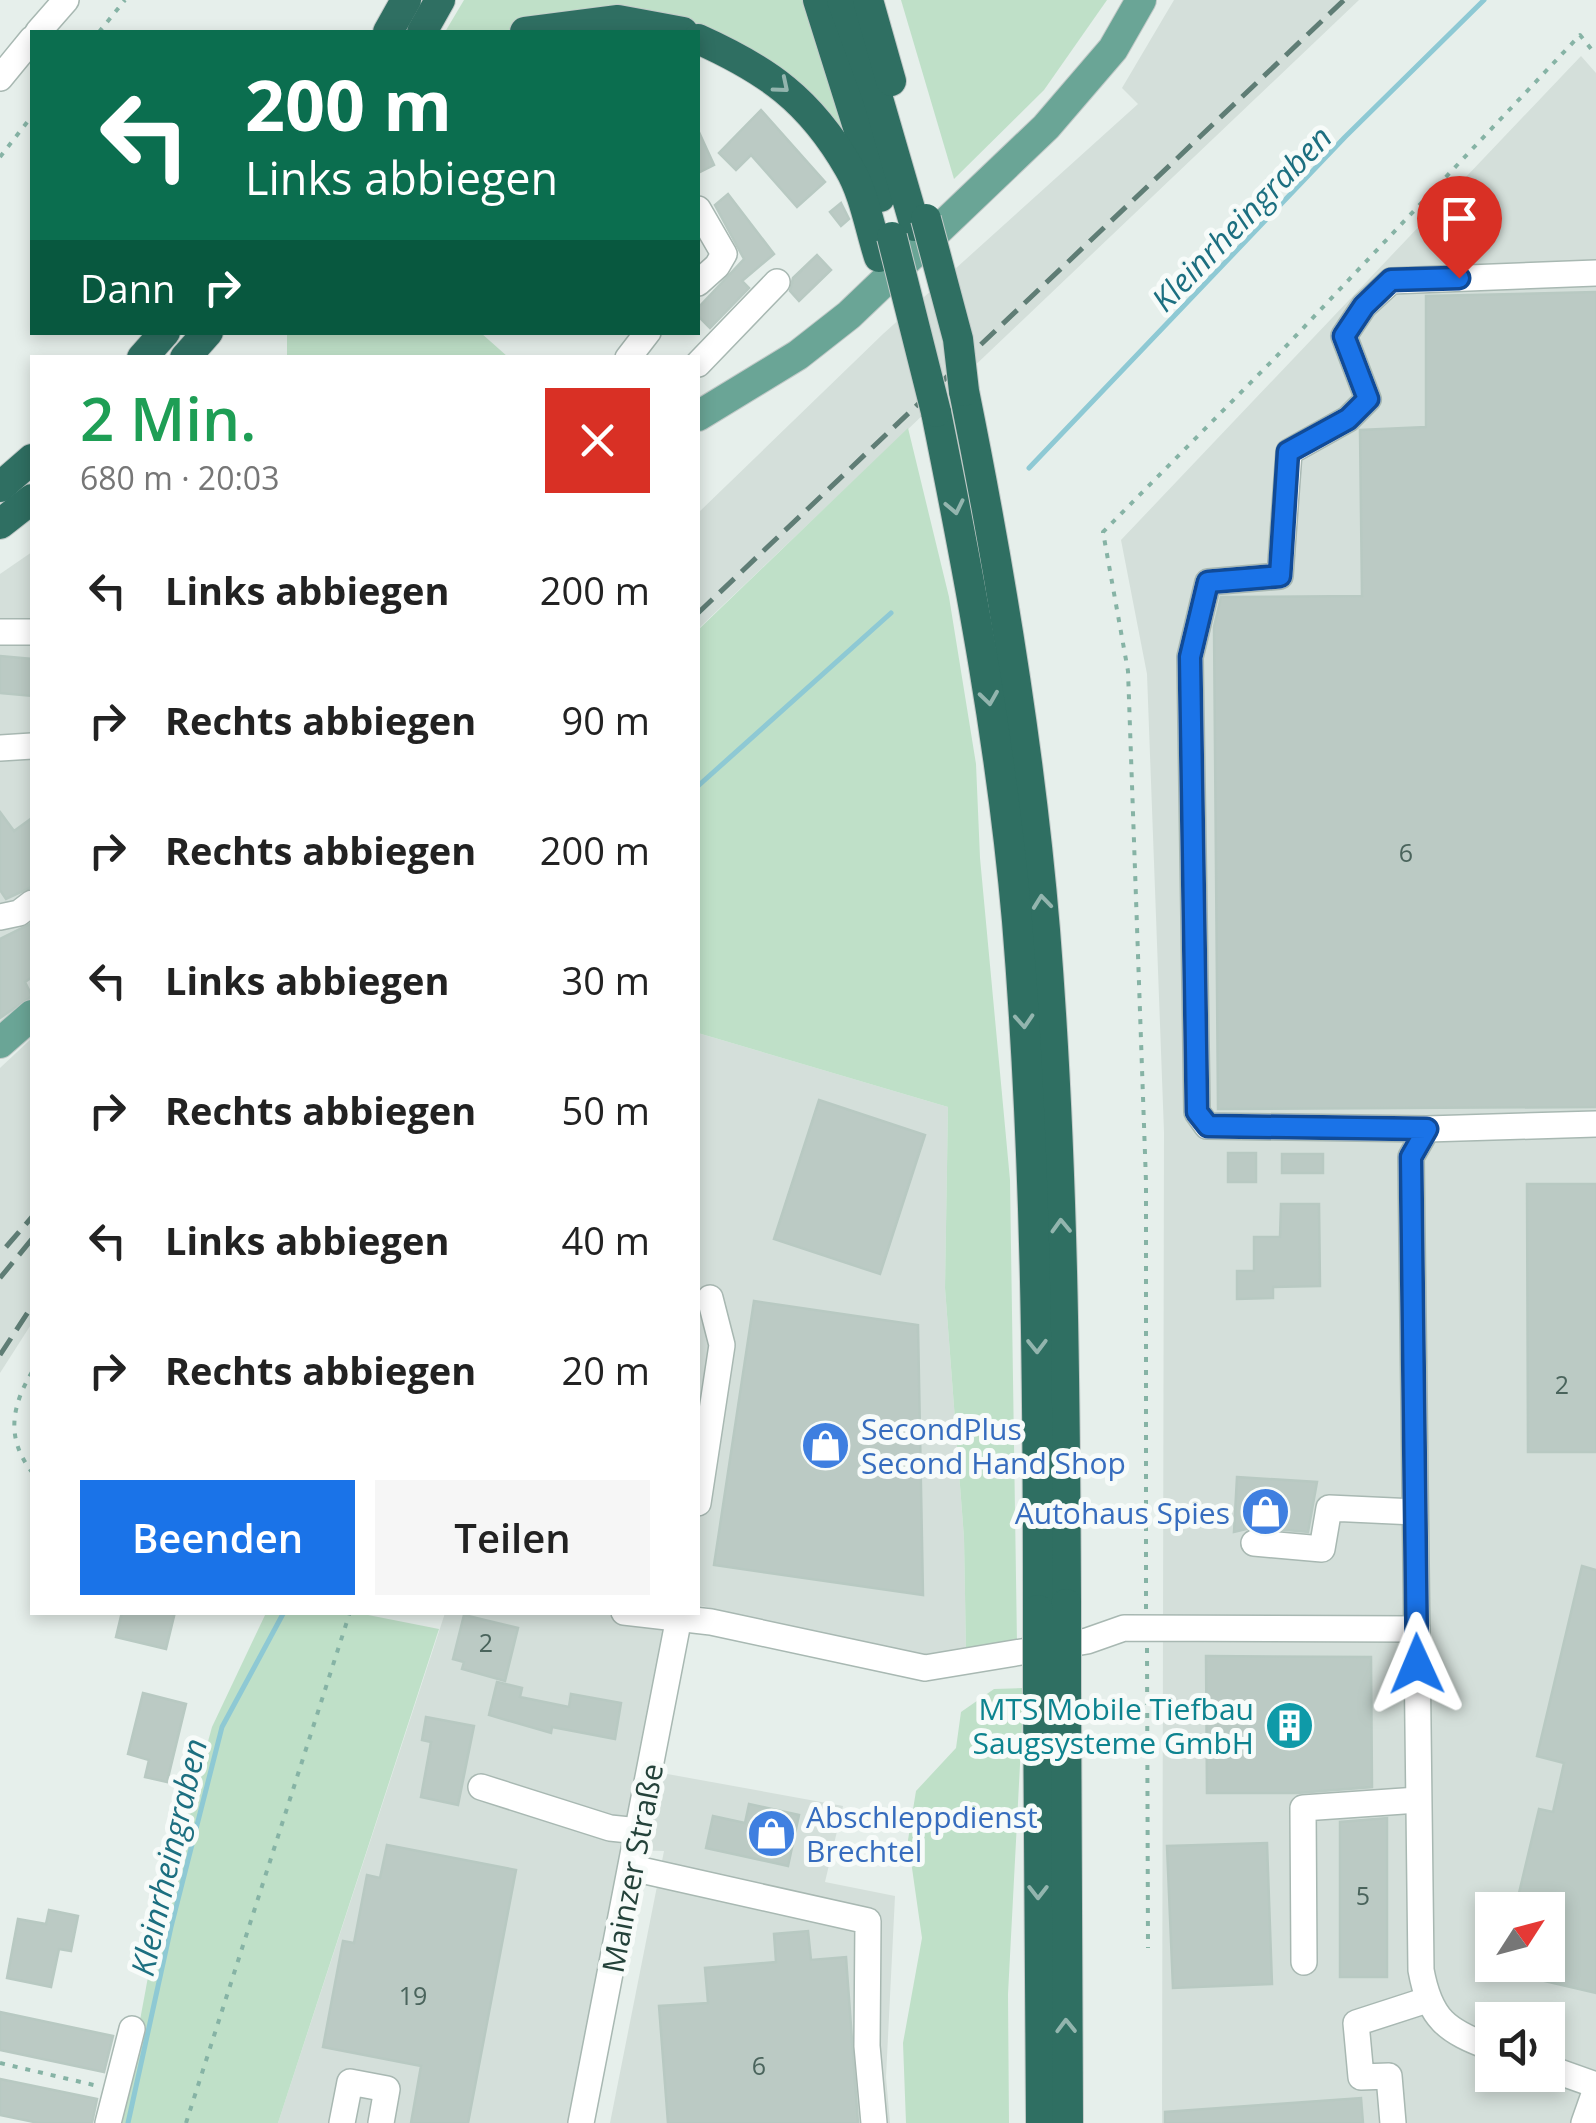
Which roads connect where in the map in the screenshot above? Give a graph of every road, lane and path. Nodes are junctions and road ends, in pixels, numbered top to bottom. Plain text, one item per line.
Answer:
1 (66, 0) edge
2 (125, 0) edge
3 (385, 0) edge
4 (406, 0) edge
5 (440, 0) edge
6 (818, 0) edge
7 (842, 0) edge
8 (868, 0) edge
9 (1141, 0) edge
10 (40, 30) edge
11 (101, 30) edge
12 (372, 30) edge
13 (389, 30) edge
14 (423, 30) edge
15 (540, 30) edge
16 (672, 30) edge
17 (700, 40) edge
18 (30, 41) edge
19 (1596, 55) edge
20 (0, 78) edge
21 (30, 119) edge
22 (0, 157) edge
23 (700, 212) edge
24 (903, 235) junction
25 (1596, 273) edge
26 (700, 280) edge
27 (776, 282) dead end
28 (162, 335) edge
29 (205, 335) edge
30 (646, 335) edge
31 (145, 355) edge
32 (188, 355) edge
33 (630, 355) edge
34 (700, 362) edge
35 (700, 415) edge
36 (30, 461) edge
37 (0, 487) edge
38 (30, 501) edge
39 (0, 524) edge
40 (0, 632) edge
41 (30, 632) edge
42 (30, 746) edge
43 (0, 748) edge
44 (30, 905) edge
45 (0, 917) edge
46 (30, 1017) edge
47 (0, 1044) edge
48 (1596, 1124) edge
49 (1427, 1129) junction
50 (710, 1298) dead end
51 (30, 1376) edge
52 (30, 1469) edge
53 (700, 1490) edge
54 (1415, 1512) junction
55 (1254, 1543) dead end
56 (1052, 1607) junction
57 (349, 1615) edge
58 (680, 1615) edge
59 (1147, 1628) junction
60 (1416, 1629) junction
61 (1052, 1690) junction
62 (482, 1787) dead end
63 (1418, 1800) junction
64 (639, 1831) junction
65 (632, 1868) junction
66 (1148, 1948) dead end
67 (1304, 1962) dead end
68 (1426, 2000) junction
69 (132, 2029) dead end
70 (1475, 2039) edge
71 (0, 2063) edge
72 (1565, 2075) edge
73 (1596, 2087) edge
74 (116, 2090) junction
75 (108, 2123) edge
76 (186, 2123) edge
77 (342, 2123) edge
78 (380, 2123) edge
79 (582, 2123) edge
80 (874, 2123) edge
81 (1041, 2123) edge
82 (1068, 2123) edge
83 (1393, 2123) edge
84 (1584, 2123) edge

1 - 10 street
2 - 11 path
3 - 12 highway
4 - 13 highway
5 - 14 highway
6 - 24 highway
7 - 24 highway
8 - 24 highway
9 - 35 main road
15 - 16 highway
17 -> 24 highway
18 - 20 street
19 - 59 path
21 - 22 path
23 - 26 street
24 -> 56 highway, bridge
56 -> 24 highway, bridge
25 - 49 street
27 - 34 street
28 - 31 highway
29 - 32 highway
30 - 33 street
36 - 37 highway
38 - 39 highway
40 - 41 street
42 - 43 street
44 - 45 street
46 - 47 main road
48 - 49 street
49 - 54 street
50 - 53 street
51 - 52 path
54 - 55 street
54 - 60 street
56 - 61 highway, bridge
57 - 76 path
58 - 59 street
58 - 64 street, Mainzer Straße
59 - 60 street
59 - 66 path
60 - 63 street
61 -> 81 highway
82 -> 61 highway
62 - 64 street
63 - 67 street
63 - 68 street
64 - 65 street, Mainzer Straße
65 - 79 street, Mainzer Straße
65 - 80 street
68 - 70 street
68 - 83 street
69 - 74 street
71 - 74 path
72 - 73 street
73 - 84 street
74 - 75 street
77 - 78 street

